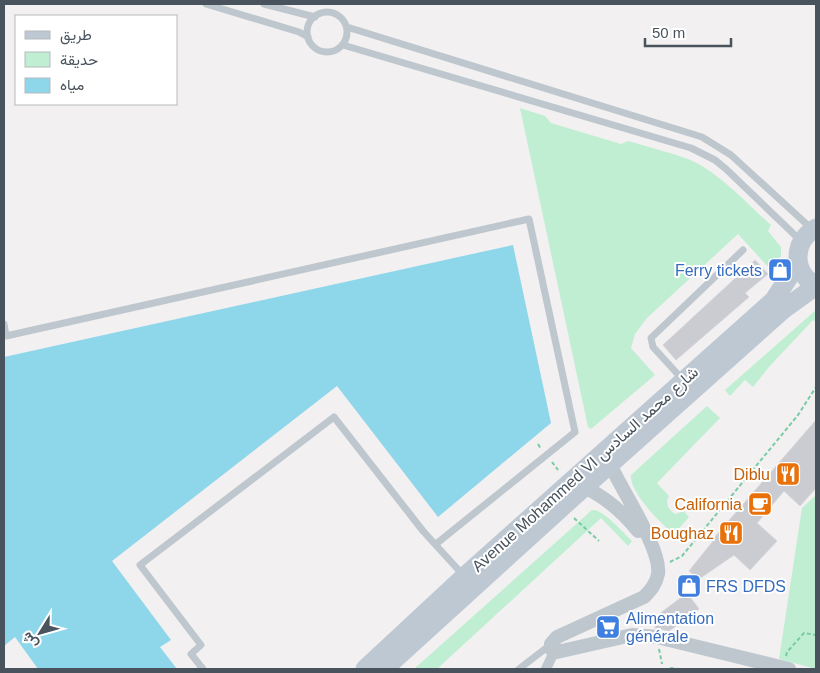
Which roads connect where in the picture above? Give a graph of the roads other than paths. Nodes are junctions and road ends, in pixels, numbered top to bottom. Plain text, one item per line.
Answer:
1 (206, 4) edge
2 (264, 4) edge
3 (315, 17) junction
4 (347, 27) junction
5 (308, 38) junction
6 (343, 45) junction
7 (810, 233) edge
8 (743, 250) dead end
9 (798, 263) junction
10 (816, 286) edge
11 (4, 324) edge
12 (684, 381) junction
13 (610, 464) junction
14 (584, 486) junction
15 (436, 544) junction
16 (649, 549) junction
17 (465, 576) junction
18 (552, 648) junction
19 (786, 668) edge
20 (203, 669) edge
21 (365, 669) edge
22 (384, 669) edge
23 (520, 669) edge
24 (546, 669) edge

1 - 5 lane
2 - 3 lane
3 - 4 lane
3 - 5 lane
4 - 6 lane
4 - 7 lane
5 - 6 lane
6 - 7 lane
7 - 9 main road
8 - 12 lane
9 - 10 main road
9 - 12 main road, Avenue Mohammed VI شارع محمد السادس
10 - 13 main road, Avenue Mohammed VI شارع محمد السادس
11 - 15 lane
12 - 17 main road, Avenue Mohammed VI شارع محمد السادس
13 - 14 main road, Avenue Mohammed VI شارع محمد السادس
13 - 16 street
14 - 16 street
14 - 22 main road, Avenue Mohammed VI شارع محمد السادس
15 - 17 lane
15 - 20 lane
16 - 18 street
17 - 21 main road, Avenue Mohammed VI شارع محمد السادس
18 - 19 street
18 - 23 lane
18 - 24 street

